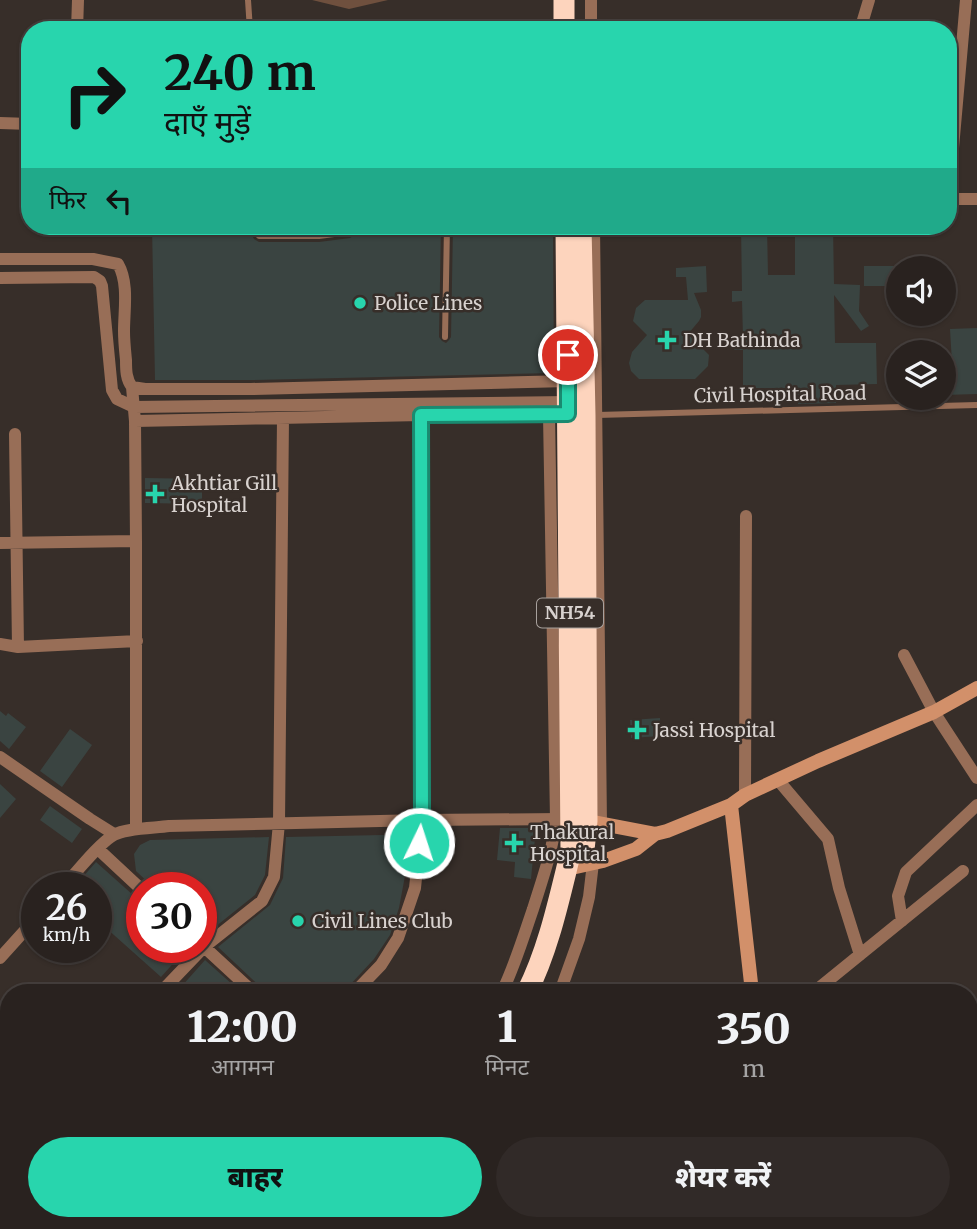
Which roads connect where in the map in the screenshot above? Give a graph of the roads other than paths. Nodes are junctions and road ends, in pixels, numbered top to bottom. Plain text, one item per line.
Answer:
1 (78, 0) edge
2 (248, 0) edge
3 (564, 0) edge
4 (577, 0) edge
5 (591, 0) edge
6 (869, 0) edge
7 (966, 0) edge
8 (77, 21) edge
9 (249, 21) edge
10 (564, 21) edge
11 (577, 21) edge
12 (591, 21) edge
13 (863, 21) edge
14 (957, 102) edge
15 (0, 123) edge
16 (21, 124) edge
17 (957, 199) edge
18 (977, 199) edge
19 (258, 235) edge
20 (329, 235) edge
21 (447, 235) edge
22 (566, 235) edge
23 (580, 235) edge
24 (593, 235) edge
25 (0, 259) edge
26 (0, 278) edge
27 (444, 337) dead end
28 (558, 381) junction
29 (132, 387) junction
30 (977, 405) edge
31 (134, 407) junction
32 (569, 411) junction
33 (421, 415) junction
34 (283, 418) junction
35 (135, 421) junction
36 (15, 434) dead end
37 (746, 516) dead end
38 (136, 541) junction
39 (0, 543) edge
40 (17, 543) junction
41 (137, 641) junction
42 (0, 644) edge
43 (18, 647) junction
44 (904, 655) dead end
45 (977, 688) edge
46 (934, 712) junction
47 (0, 758) edge
48 (977, 778) edge
49 (778, 780) junction
50 (745, 795) junction
51 (731, 805) junction
52 (977, 805) edge
53 (422, 820) junction
54 (579, 821) junction
55 (279, 823) junction
56 (136, 830) junction
57 (114, 834) junction
58 (655, 834) junction
59 (98, 849) junction
60 (581, 866) junction
61 (963, 871) dead end
62 (77, 872) edge
63 (126, 875) edge
64 (902, 921) junction
65 (21, 935) edge
66 (217, 935) edge
67 (860, 955) junction
68 (0, 958) edge
69 (217, 959) edge
70 (187, 963) edge
71 (168, 984) edge
72 (244, 984) edge
73 (363, 984) edge
74 (506, 984) edge
75 (531, 984) edge
76 (544, 984) edge
77 (563, 984) edge
78 (751, 984) edge
79 (824, 984) edge

1 - 8 street
2 - 9 lane
3 - 10 highway
4 - 11 highway
5 - 12 street
6 - 13 street
7 - 14 street
15 - 16 street
17 - 18 street
19 - 20 lane
21 - 27 lane
22 - 28 highway, NH54
23 - 32 highway, NH54
24 - 32 street
25 - 29 street
26 - 31 street
28 - 29 street
28 - 32 highway, NH54
29 - 31 street
30 - 32 lane, Civil Hospital Road
31 - 32 street
31 - 35 street
32 - 33 street
32 - 54 highway, NH54
32 - 54 street
33 - 34 street
33 - 53 street
34 - 35 street
34 - 55 street
35 - 38 street
36 - 40 street
37 - 50 street
38 - 40 street
38 - 41 street
39 - 40 street
40 - 43 street
41 - 43 street
41 - 56 street
42 - 43 street
44 - 46 street
45 - 46 street
46 - 48 street
46 - 49 street
47 - 57 street
49 - 50 street
49 - 67 street
50 - 51 street
51 - 58 street
51 - 78 street
52 - 64 street
53 - 54 street
53 - 55 street
53 - 73 street
54 - 58 street
54 - 60 highway, NH54
54 - 74 street
55 - 56 street
55 - 66 street
56 - 57 street
57 - 59 street
58 - 60 street
59 - 62 street
59 - 63 street
60 - 75 highway, NH54
60 - 76 highway, NH54
60 - 77 street
61 - 64 street
64 - 67 street
65 - 68 street
67 - 79 street
69 - 72 street
70 - 71 street

